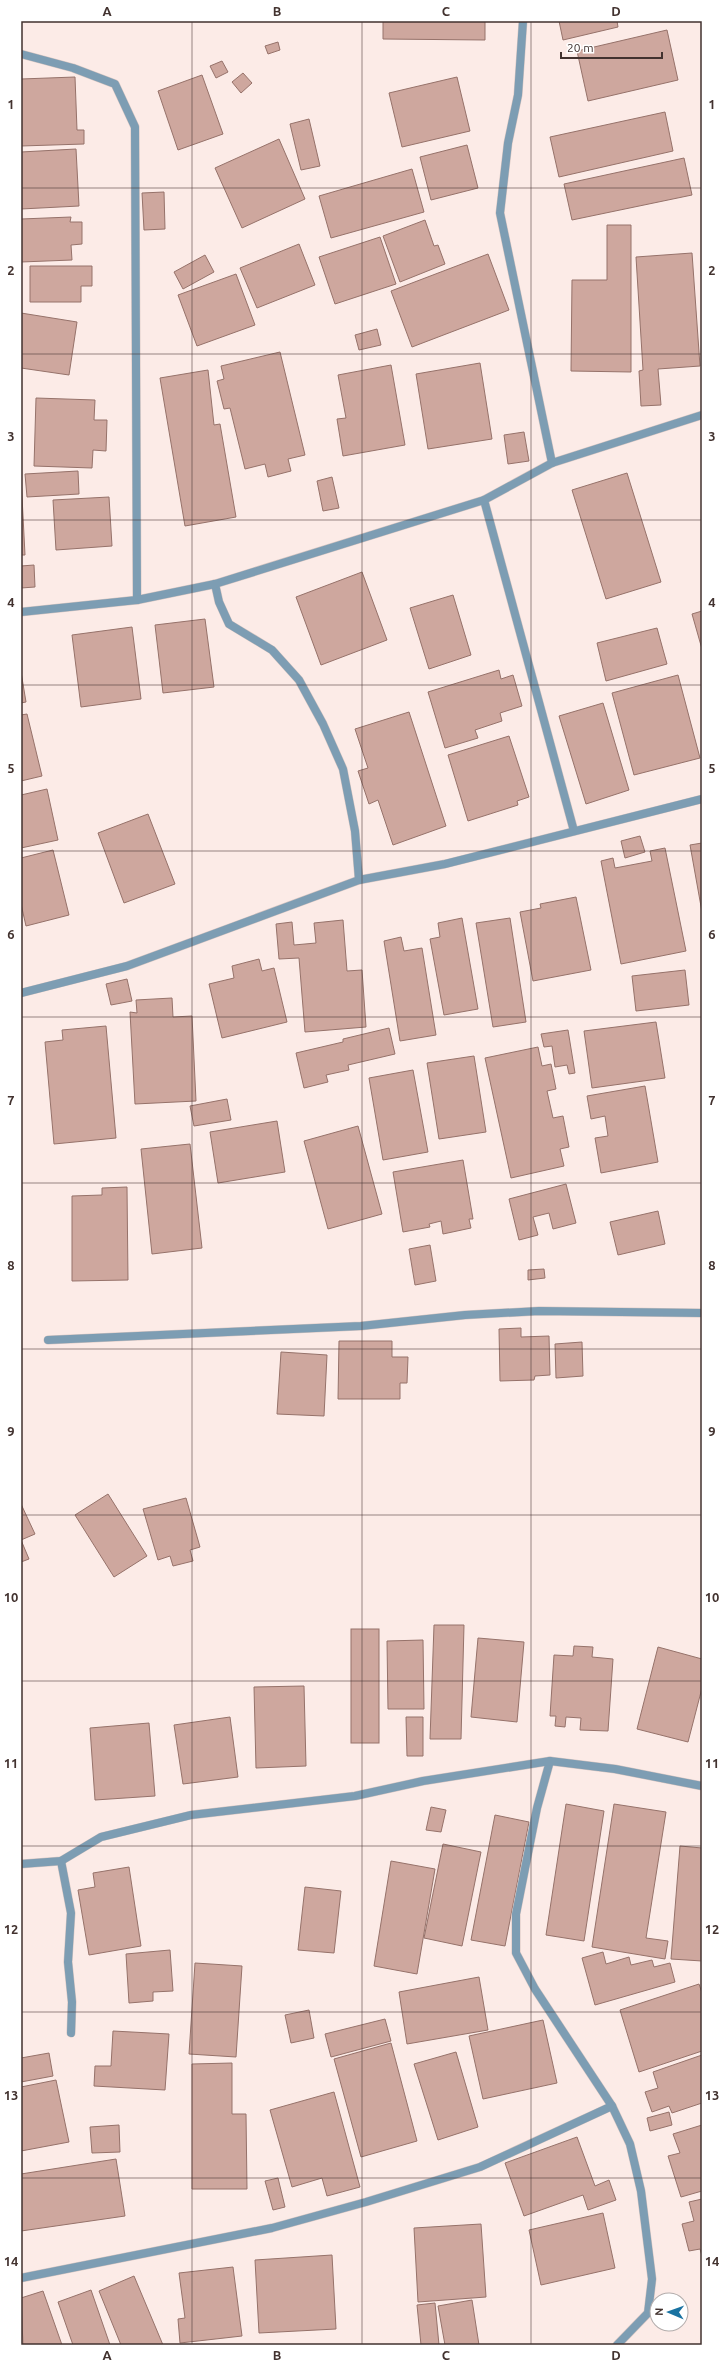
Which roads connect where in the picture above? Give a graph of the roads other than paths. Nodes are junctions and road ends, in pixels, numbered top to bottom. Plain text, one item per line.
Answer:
1 (523, 21) edge
2 (21, 54) edge
3 (702, 415) edge
4 (552, 463) junction
5 (484, 500) junction
6 (215, 584) junction
7 (137, 600) junction
8 (21, 612) edge
9 (702, 799) edge
10 (574, 831) junction
11 (359, 880) junction
12 (21, 993) edge
13 (702, 1313) edge
14 (48, 1340) dead end
15 (550, 1761) junction
16 (702, 1786) edge
17 (61, 1861) junction
18 (21, 1864) edge
19 (71, 2033) dead end
20 (612, 2106) junction
21 (21, 2278) edge
22 (617, 2345) edge

1 - 4 street
2 - 7 street
3 - 4 street
4 - 5 street
5 - 6 street
5 - 10 street
6 - 7 street
6 - 11 street
7 - 8 street
9 - 10 street
10 - 11 street
11 - 12 street
13 - 14 street
15 - 16 street
15 - 17 street
15 - 20 street
17 - 18 street
17 - 19 street
20 - 21 street
20 - 22 street

